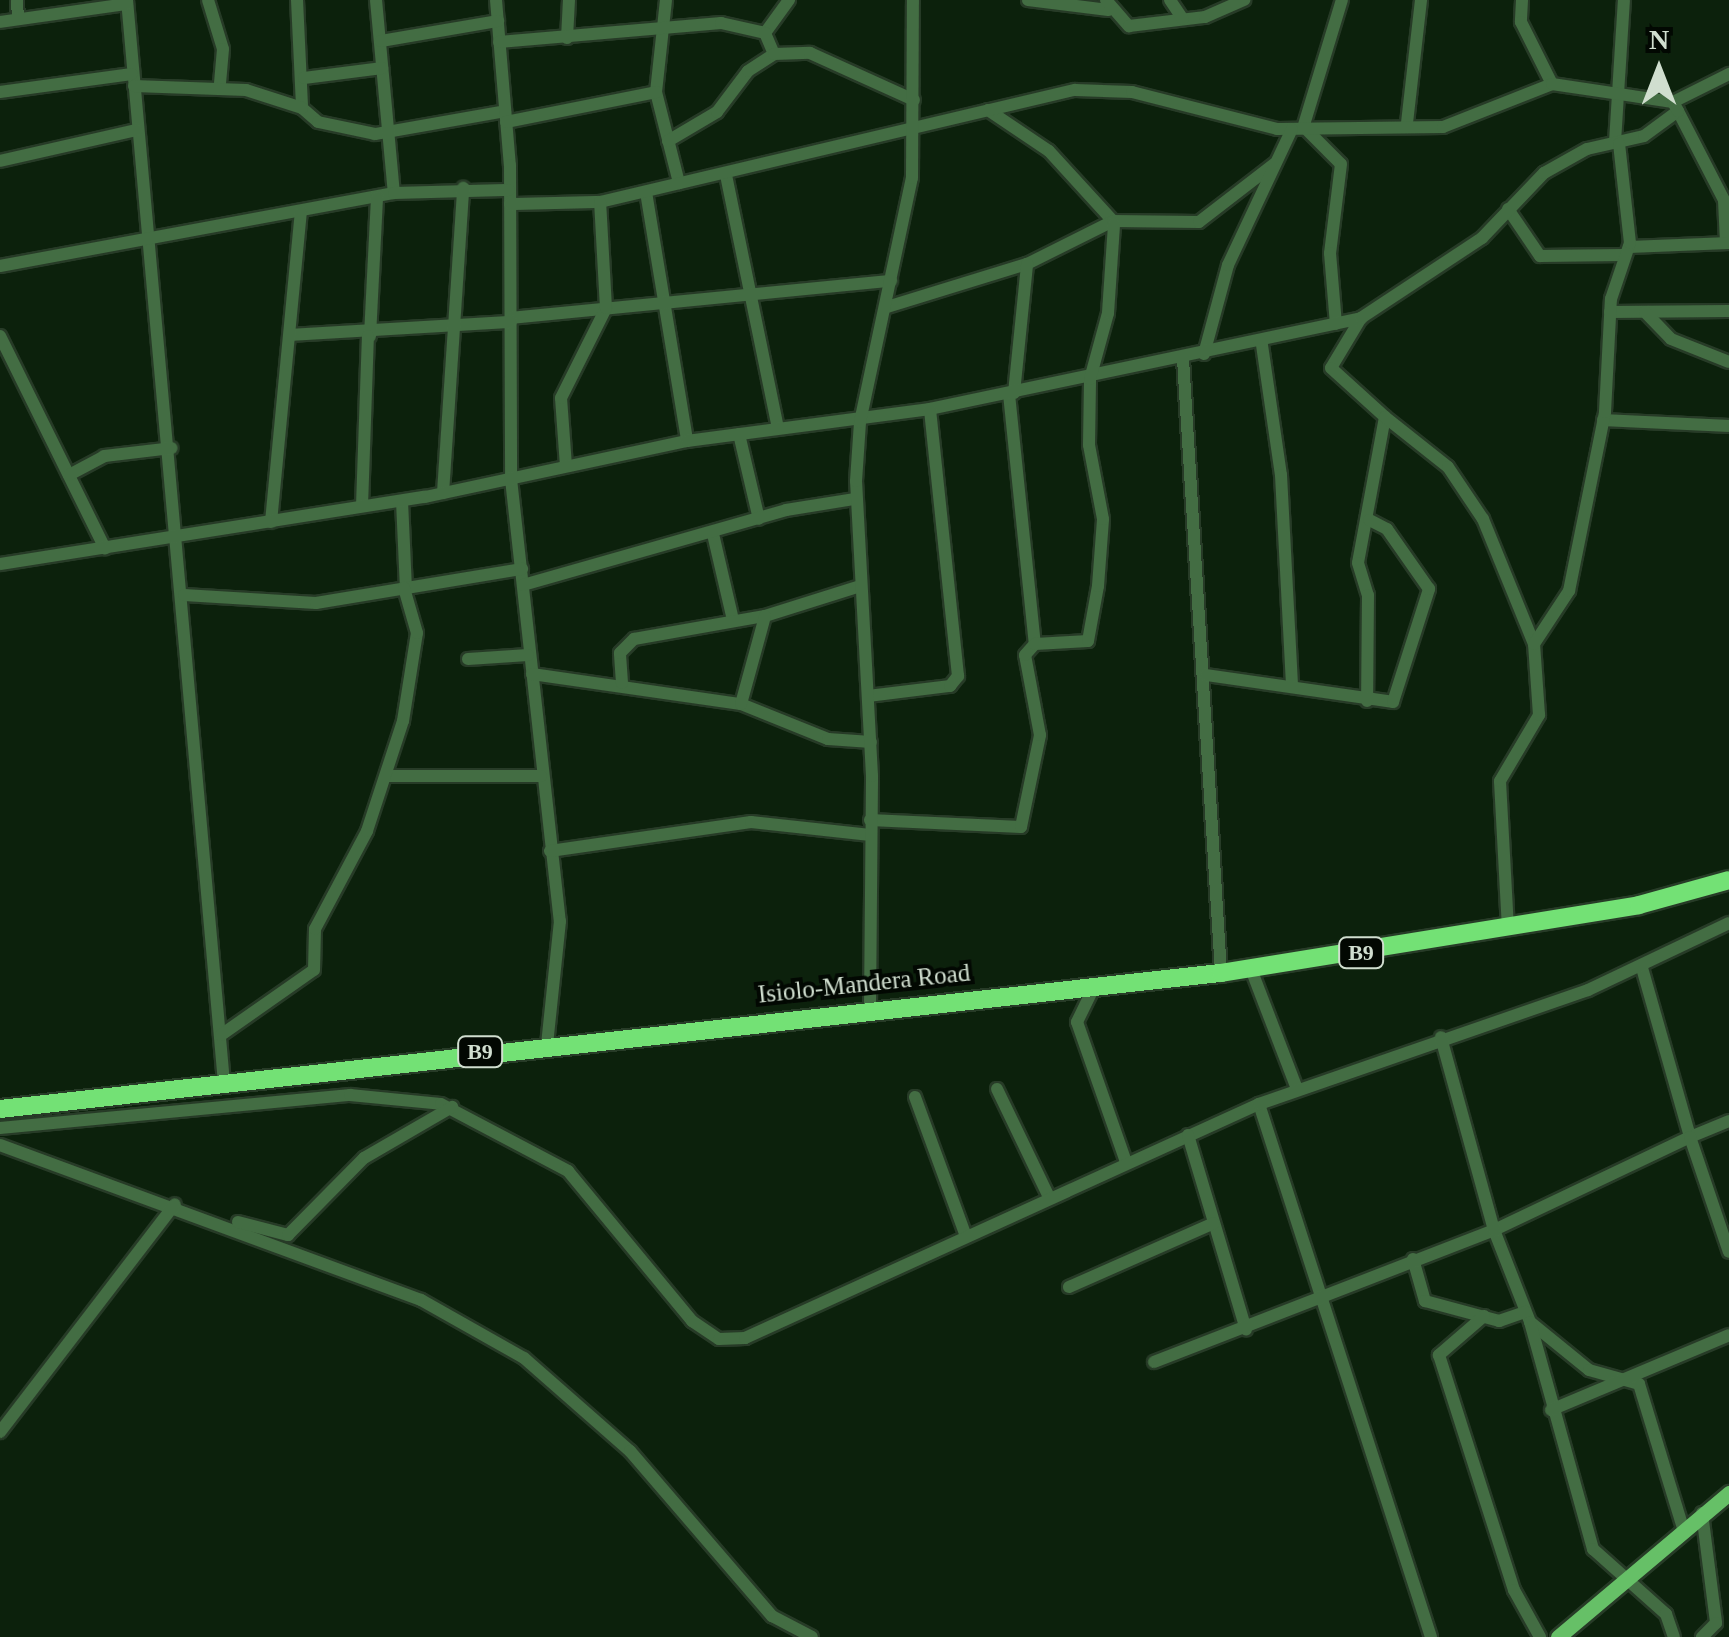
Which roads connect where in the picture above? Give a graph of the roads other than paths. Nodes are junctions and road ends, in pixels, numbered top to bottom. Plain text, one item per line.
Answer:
1 (17, 0) edge
2 (208, 0) edge
3 (297, 0) edge
4 (376, 0) edge
5 (496, 0) edge
6 (569, 0) edge
7 (666, 0) edge
8 (789, 0) edge
9 (913, 0) edge
10 (1028, 0) edge
11 (1170, 0) edge
12 (1244, 0) edge
13 (1342, 0) edge
14 (1422, 0) edge
15 (1522, 0) edge
16 (1624, 0) edge
17 (127, 2) edge
18 (1107, 5) edge
19 (18, 18) junction
20 (1183, 20) junction
21 (498, 21) junction
22 (0, 22) edge
23 (662, 24) junction
24 (765, 33) junction
25 (568, 38) junction
26 (381, 41) junction
27 (500, 42) junction
28 (774, 54) junction
29 (382, 68) junction
30 (1729, 74) edge
31 (304, 78) junction
32 (133, 80) junction
33 (1552, 84) junction
34 (220, 86) junction
35 (1619, 89) junction
36 (0, 92) edge
37 (656, 92) junction
38 (914, 100) junction
39 (1675, 106) junction
40 (302, 108) junction
41 (988, 110) junction
42 (506, 116) junction
43 (1407, 122) junction
44 (915, 126) junction
45 (1300, 128) junction
46 (137, 130) junction
47 (388, 132) junction
48 (668, 141) junction
49 (1617, 143) junction
50 (0, 161) edge
51 (1274, 164) junction
52 (726, 175) junction
53 (679, 183) junction
54 (463, 188) junction
55 (646, 192) junction
56 (394, 194) junction
57 (377, 197) junction
58 (510, 197) junction
59 (600, 202) junction
60 (1508, 209) junction
61 (301, 212) junction
62 (1114, 222) junction
63 (145, 238) junction
64 (1728, 243) edge
65 (1626, 251) junction
66 (1027, 264) junction
67 (0, 266) edge
68 (891, 282) junction
69 (753, 291) junction
70 (665, 300) junction
71 (606, 308) junction
72 (887, 308) junction
73 (1729, 311) edge
74 (1610, 312) junction
75 (1646, 312) junction
76 (1361, 318) junction
77 (511, 320) junction
78 (1336, 324) junction
79 (452, 330) junction
80 (291, 335) junction
81 (0, 336) edge
82 (369, 336) junction
83 (1262, 344) junction
84 (1204, 354) junction
85 (1183, 360) junction
86 (1729, 362) edge
87 (1090, 379) junction
88 (1011, 394) junction
89 (930, 409) junction
90 (1386, 417) junction
91 (1603, 420) junction
92 (860, 422) junction
93 (1729, 426) edge
94 (778, 428) junction
95 (739, 434) junction
96 (687, 442) junction
97 (172, 448) junction
98 (566, 466) junction
99 (68, 475) junction
100 (511, 480) junction
101 (443, 493) junction
102 (856, 500) junction
103 (402, 501) junction
104 (362, 506) junction
105 (759, 519) junction
106 (1368, 520) junction
107 (271, 522) junction
108 (713, 534) junction
109 (180, 536) junction
110 (105, 548) junction
111 (0, 564) edge
112 (522, 569) junction
113 (523, 585) junction
114 (860, 586) junction
115 (405, 588) junction
116 (184, 595) junction
117 (766, 616) junction
118 (733, 620) junction
119 (1034, 644) junction
120 (1534, 644) junction
121 (528, 655) junction
122 (468, 659) dead end
123 (532, 674) junction
124 (1206, 676) junction
125 (622, 683) junction
126 (1292, 684) junction
127 (868, 696) junction
128 (1367, 701) junction
129 (740, 704) junction
130 (871, 742) junction
131 (389, 776) junction
132 (540, 776) junction
133 (870, 828) junction
134 (550, 851) junction
135 (1729, 880) edge
136 (1729, 923) edge
137 (1508, 929) junction
138 (1642, 968) junction
139 (1251, 969) junction
140 (1222, 973) junction
141 (1094, 987) junction
142 (870, 1008) junction
143 (221, 1035) junction
144 (1441, 1037) junction
145 (547, 1044) junction
146 (224, 1082) junction
147 (997, 1089) dead end
148 (1297, 1089) junction
149 (915, 1097) dead end
150 (1259, 1104) junction
151 (452, 1107) junction
152 (0, 1108) edge
153 (1729, 1121) edge
154 (0, 1128) edge
155 (1188, 1134) junction
156 (1690, 1137) junction
157 (0, 1144) edge
158 (1126, 1162) junction
159 (1049, 1197) junction
160 (168, 1202) junction
161 (1214, 1223) junction
162 (1494, 1230) junction
163 (966, 1236) junction
164 (1729, 1252) edge
165 (1413, 1259) junction
166 (1069, 1287) dead end
167 (1326, 1300) junction
168 (1484, 1316) junction
169 (1527, 1317) junction
170 (1246, 1330) junction
171 (1729, 1335) edge
172 (1154, 1362) dead end
173 (1636, 1381) junction
174 (1551, 1410) junction
175 (0, 1432) edge
176 (1729, 1492) edge
177 (1702, 1513) junction
178 (1683, 1528) junction
179 (1622, 1583) junction
180 (812, 1637) edge
181 (1431, 1637) edge
182 (1540, 1637) edge
183 (1558, 1637) edge
184 (1674, 1637) edge
185 (1702, 1637) edge

1 - 19 street
2 - 34 street
3 - 31 street
4 - 26 street
5 - 21 street
6 - 25 street
7 - 23 street
8 - 24 street
9 - 38 street
10 - 18 street
11 - 20 street
12 - 20 street
13 - 45 street
14 - 43 street
15 - 33 street
16 - 35 street
17 - 19 street
17 - 32 street
18 - 20 street
19 - 22 street
21 - 26 street
21 - 27 street
23 - 24 street
23 - 25 street
23 - 37 street
24 - 28 street
25 - 27 street
26 - 29 street
27 - 42 street
28 - 38 street
28 - 48 street
29 - 31 street
29 - 47 street
30 - 39 street
31 - 40 street
32 - 34 street
32 - 36 street
32 - 46 street
33 - 35 street
33 - 43 street
34 - 40 street
35 - 39 street
35 - 49 street
37 - 42 street
37 - 48 street
38 - 44 street
39 - 49 street
39 - 64 street
40 - 47 street
41 - 44 street
41 - 45 street
41 - 62 street
42 - 47 street
42 - 58 street
43 - 45 street
44 - 52 street
44 - 68 street
45 - 51 street
45 - 78 street
46 - 50 street
46 - 63 street
47 - 56 street
48 - 53 street
49 - 60 street
49 - 65 street
51 - 62 street
51 - 84 street
52 - 53 street
52 - 69 street
53 - 55 street
54 - 56 street
54 - 58 street
54 - 79 street
55 - 59 street
55 - 70 street
56 - 57 street
57 - 61 street
57 - 82 street
58 - 59 street
58 - 77 street
59 - 71 street
60 - 65 street
60 - 76 street
61 - 63 street
61 - 80 street
62 - 66 street
62 - 87 street
63 - 67 street
63 - 97 street
64 - 65 street
65 - 74 street
66 - 72 street
66 - 88 street
68 - 69 street
68 - 72 street
69 - 70 street
69 - 94 street
70 - 71 street
70 - 96 street
71 - 77 street
71 - 98 street
72 - 92 street
73 - 75 street
74 - 75 street
74 - 91 street
75 - 86 street
76 - 78 street
76 - 90 street
77 - 79 street
77 - 100 street
78 - 83 street
79 - 82 street
79 - 101 street
80 - 82 street
80 - 107 street
81 - 99 street
82 - 104 street
83 - 84 street
83 - 126 street
84 - 85 street
85 - 87 street
85 - 124 street
87 - 88 street
87 - 119 street
88 - 89 street
88 - 119 street
89 - 92 street
89 - 127 street
90 - 106 street
90 - 120 street
91 - 93 street
91 - 120 street
92 - 94 street
92 - 102 street
94 - 95 street
95 - 96 street
95 - 105 street
96 - 98 street
97 - 99 street
97 - 109 street
98 - 100 street
99 - 110 street
100 - 101 street
100 - 112 street
101 - 103 street
102 - 105 street
102 - 114 street
103 - 104 street
103 - 115 street
104 - 107 street
105 - 108 street
106 - 128 street
106 - 128 street
107 - 109 street
108 - 113 street
108 - 118 street
109 - 110 street
109 - 116 street
110 - 111 street
112 - 113 street
112 - 115 street
113 - 121 street
114 - 117 street
114 - 127 street
115 - 116 street
115 - 131 street
116 - 143 street
117 - 118 street
117 - 129 street
118 - 125 street
119 - 133 street
120 - 137 street
121 - 122 street
121 - 123 street
123 - 125 street
123 - 132 street
124 - 126 street
124 - 140 street
125 - 129 street
126 - 128 street
127 - 130 street
129 - 130 street
130 - 133 street
131 - 132 street
131 - 143 street
132 - 134 street
133 - 134 street
133 - 142 street
134 - 145 street
135 - 137 highway, Isiolo-Mandera Road / B9
136 - 138 street
137 - 139 highway, Isiolo-Mandera Road / B9
138 - 144 street
138 - 156 street
139 - 140 highway, Isiolo-Mandera Road / B9
139 - 148 street
140 - 141 highway, Isiolo-Mandera Road / B9
141 - 142 highway, Isiolo-Mandera Road / B9
141 - 158 street
142 - 145 highway, Isiolo-Mandera Road / B9
143 - 146 street
144 - 148 street
144 - 162 street
145 - 146 highway, Isiolo-Mandera Road / B9
146 - 152 highway, Isiolo-Mandera Road / B9
147 - 159 street
148 - 150 street
149 - 163 street
150 - 155 street
150 - 167 street
151 - 154 street
151 - 160 street
151 - 163 street
153 - 156 street
155 - 158 street
155 - 161 street
156 - 162 street
156 - 164 street
157 - 160 street
158 - 159 street
159 - 163 street
160 - 175 street
160 - 180 street
161 - 166 street
161 - 170 street
162 - 165 street
162 - 169 street
165 - 167 street
165 - 168 street
167 - 170 street
167 - 181 street
168 - 169 street
168 - 182 street
169 - 173 street
169 - 174 street
170 - 172 street
171 - 173 street
173 - 174 street
173 - 178 street
174 - 179 street
176 - 177 main road
177 - 178 main road
177 - 185 street
178 - 179 main road
179 - 183 main road
179 - 184 street

